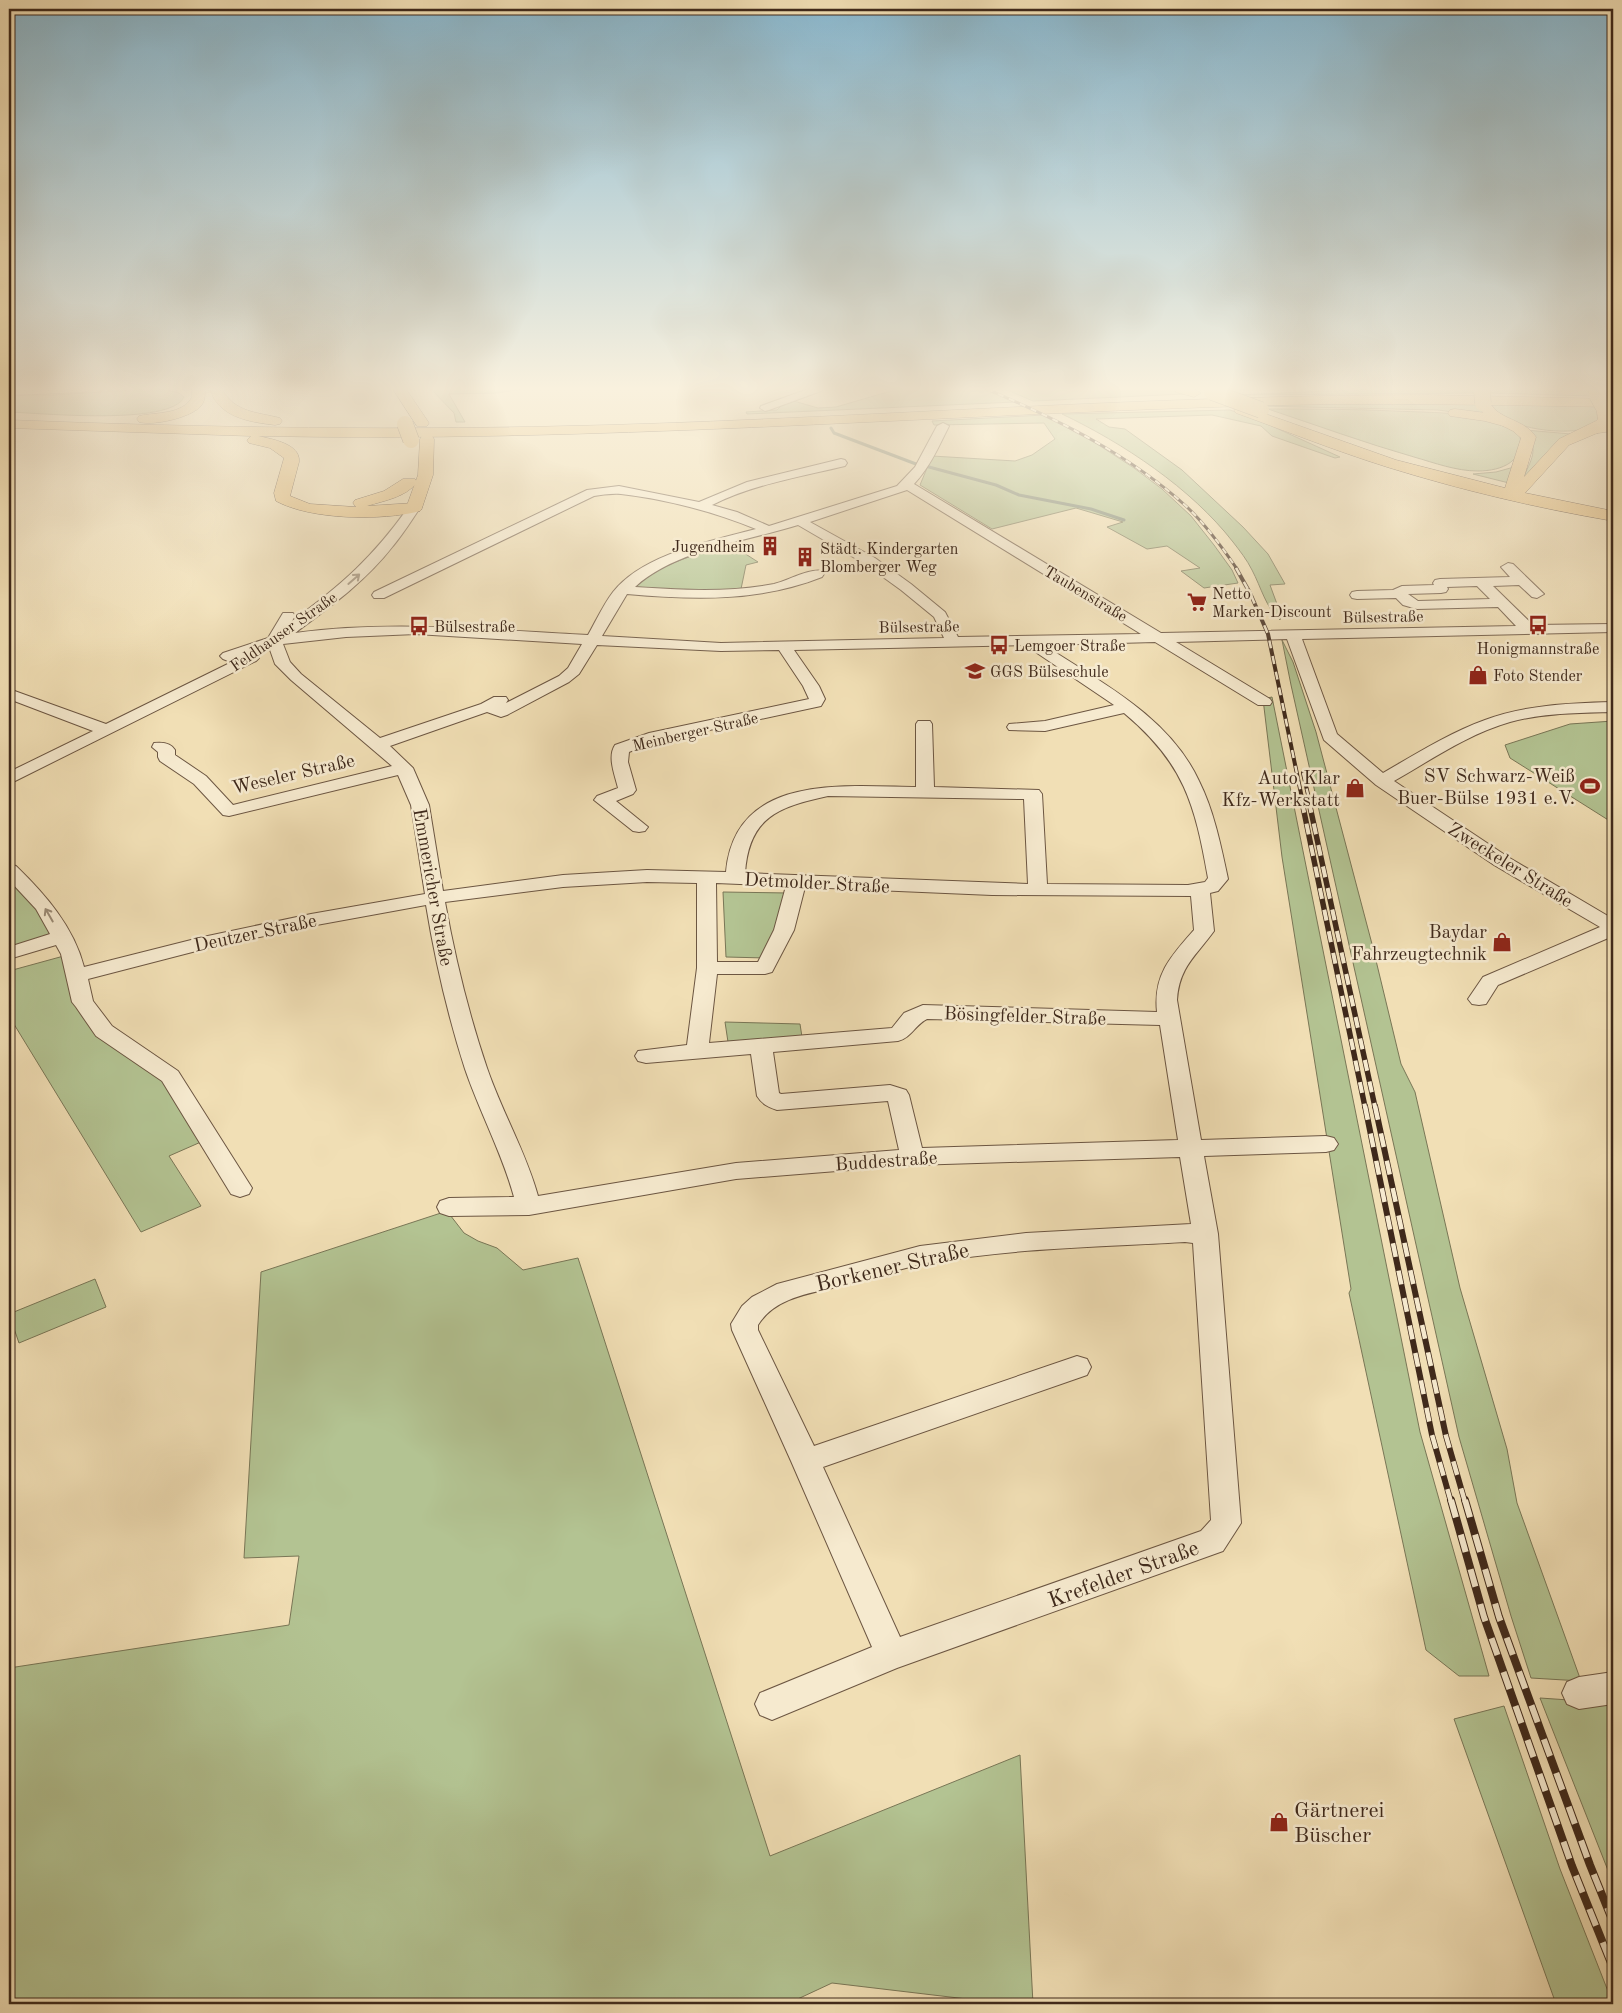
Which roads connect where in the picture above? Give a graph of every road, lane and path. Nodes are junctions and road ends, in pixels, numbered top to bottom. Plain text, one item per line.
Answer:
1 (409, 482) edge
2 (284, 483) edge
3 (290, 483) edge
4 (408, 483) edge
5 (424, 483) edge
6 (755, 483) edge
7 (1483, 483) edge
8 (1493, 483) edge
9 (1518, 483) edge
10 (1525, 483) edge
11 (1548, 483) edge
12 (908, 485) joint
13 (1516, 490) junction
14 (701, 506) junction
15 (403, 507) junction
16 (355, 508) junction
17 (1613, 509) edge
18 (1613, 516) edge
19 (799, 521) junction
20 (384, 528) joint
21 (768, 530) junction
22 (352, 564) dead end
23 (1508, 566) dead end
24 (817, 574) dead end
25 (1522, 580) junction
26 (1481, 582) junction
27 (624, 590) junction
28 (1400, 594) junction
29 (1537, 594) dead end
30 (379, 595) dead end
31 (1357, 595) dead end
32 (1502, 603) junction
33 (288, 616) junction
34 (1613, 628) edge
35 (1529, 630) junction
36 (1293, 635) junction
37 (1159, 638) junction
38 (593, 640) junction
39 (274, 641) junction
40 (1033, 641) junction
41 (954, 642) junction
42 (784, 646) junction
43 (228, 656) junction
44 (9, 694) edge
45 (1264, 702) dead end
46 (1126, 707) junction
47 (1613, 707) edge
48 (924, 724) dead end
49 (102, 728) junction
50 (1015, 728) dead end
51 (378, 744) junction
52 (160, 746) dead end
53 (404, 768) junction
54 (9, 771) edge
55 (9, 779) edge
56 (1382, 781) junction
57 (925, 792) junction
58 (639, 827) dead end
59 (9, 870) edge
60 (706, 877) junction
61 (735, 878) junction
62 (797, 881) junction
63 (1038, 889) junction
64 (1200, 890) junction
65 (435, 899) junction
66 (1613, 928) edge
67 (62, 937) junction
68 (9, 953) edge
69 (707, 968) junction
70 (77, 975) junction
71 (1479, 999) dead end
72 (1168, 1019) junction
73 (761, 1047) junction
74 (697, 1051) junction
75 (646, 1056) dead end
76 (1326, 1144) dead end
77 (1191, 1147) junction
78 (912, 1157) junction
79 (240, 1188) dead end
80 (529, 1206) junction
81 (449, 1207) dead end
82 (1204, 1234) junction
83 (1076, 1367) dead end
84 (806, 1461) junction
85 (892, 1655) junction
86 (1613, 1688) edge
87 (1579, 1693) dead end
88 (772, 1704) dead end

1 - 15 main road, Feldhauser Straße
2 - 16 main road
3 - 16 main road
4 - 16 main road
5 - 15 main road, Feldhauser Straße
6 - 14 street
7 - 13 main road
8 - 13 main road
9 - 13 main road
10 - 13 main road
11 - 17 main road
12 - 19 street
12 - 37 street, Taubenstraße
13 - 17 main road
13 - 18 main road
14 - 21 street
14 - 30 street
15 - 16 main road
15 - 20 street, Feldhauser Straße
39 -> 15 street, Feldhauser Straße
16 - 20 main road
19 - 21 street
19 - 41 street
21 - 27 street
22 - 33 street, Feldhauser Straße
23 - 25 street
24 - 27 street
25 - 26 street
25 - 29 street
26 - 28 street
26 - 32 street
27 - 38 street
28 - 31 street
28 - 32 street
32 - 35 street
33 - 39 street
33 - 43 street, Feldhauser Straße
34 - 35 street, Bülsestraße
35 - 36 street, Bülsestraße
36 - 37 street, Bülsestraße
36 - 56 street, Zweckeler Straße
37 - 40 street, Bülsestraße
37 - 45 street, Taubenstraße
38 - 39 street, Bülsestraße
38 - 42 street, Bülsestraße
38 - 51 street
39 - 43 street, Bülsestraße
39 - 49 street, Feldhauser Straße
39 - 51 street, Emmericher Straße
40 - 41 street, Bülsestraße
40 - 46 street
41 - 42 street, Bülsestraße
42 - 58 street, Meinberger Straße
43 - 49 street, Feldhauser Straße
44 - 49 street
46 - 50 street
46 - 64 street
47 - 56 street
48 - 57 street
49 - 54 street, Feldhauser Straße
49 - 55 street, Feldhauser Straße
51 - 53 street, Emmericher Straße
52 - 53 street, Weseler Straße
53 - 65 street, Emmericher Straße
56 - 66 street, Zweckeler Straße
57 - 61 street
57 - 63 street
67 -> 59 street
60 - 61 street, Detmolder Straße
60 - 65 street, Detmolder Straße
60 - 69 street
61 - 62 street, Detmolder Straße
62 - 63 street, Detmolder Straße
62 - 69 street
63 - 64 street, Detmolder Straße
64 - 72 street
65 - 70 street, Deutzer Straße
65 - 80 street, Emmericher Straße
66 - 71 street
67 - 68 street
67 - 70 street
69 - 74 street
70 - 79 street
72 - 73 street, Bösingfelder Straße
72 - 77 street
73 - 74 street, Bösingfelder Straße
73 - 78 street
74 - 75 street, Bösingfelder Straße
76 - 77 street, Buddestraße
77 - 78 street, Buddestraße
77 - 82 street, Krefelder Straße
78 - 80 street, Buddestraße
80 - 81 street, Buddestraße
82 - 84 street, Borkener Straße
82 - 85 street, Krefelder Straße
83 - 84 street
84 - 85 street, Borkener Straße
85 - 88 street, Krefelder Straße
86 - 87 street

